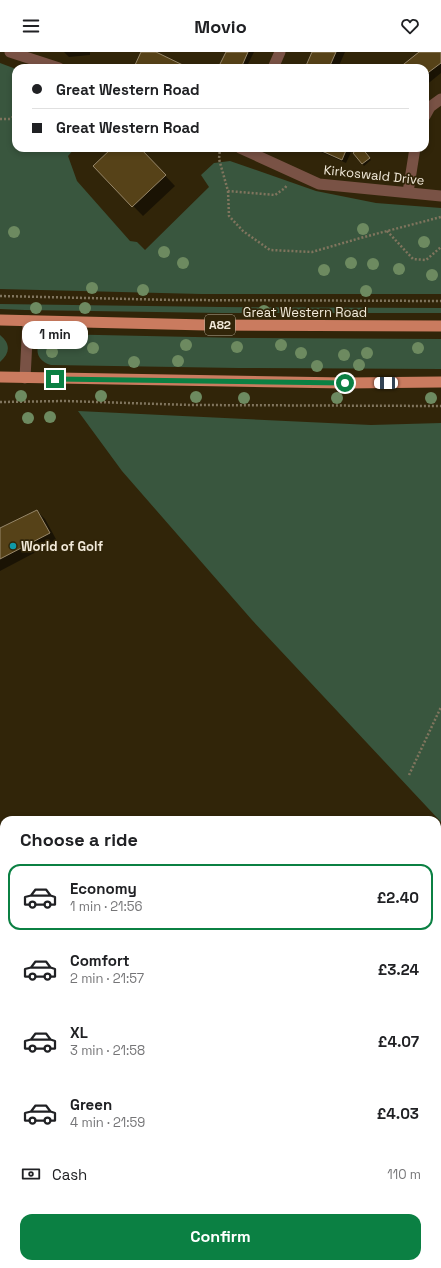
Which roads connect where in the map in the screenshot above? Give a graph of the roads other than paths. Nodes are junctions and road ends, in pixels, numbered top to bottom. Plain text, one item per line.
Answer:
1 (10, 52) edge
2 (280, 52) edge
3 (47, 64) edge
4 (275, 64) edge
5 (441, 99) edge
6 (429, 109) edge
7 (249, 152) edge
8 (415, 152) edge
9 (408, 192) junction
10 (441, 196) edge
11 (0, 320) edge
12 (28, 321) junction
13 (441, 326) edge
14 (0, 377) edge
15 (25, 378) junction
16 (441, 382) edge

1 - 3 street
2 - 4 street
5 - 6 street
7 - 9 street, Kirkoswald Drive
8 - 9 street
9 - 10 street, Kirkoswald Drive
11 - 12 main road, Great Western Road / A82
12 - 13 main road, Great Western Road / A82
12 - 15 street
14 - 15 main road
15 - 16 main road

